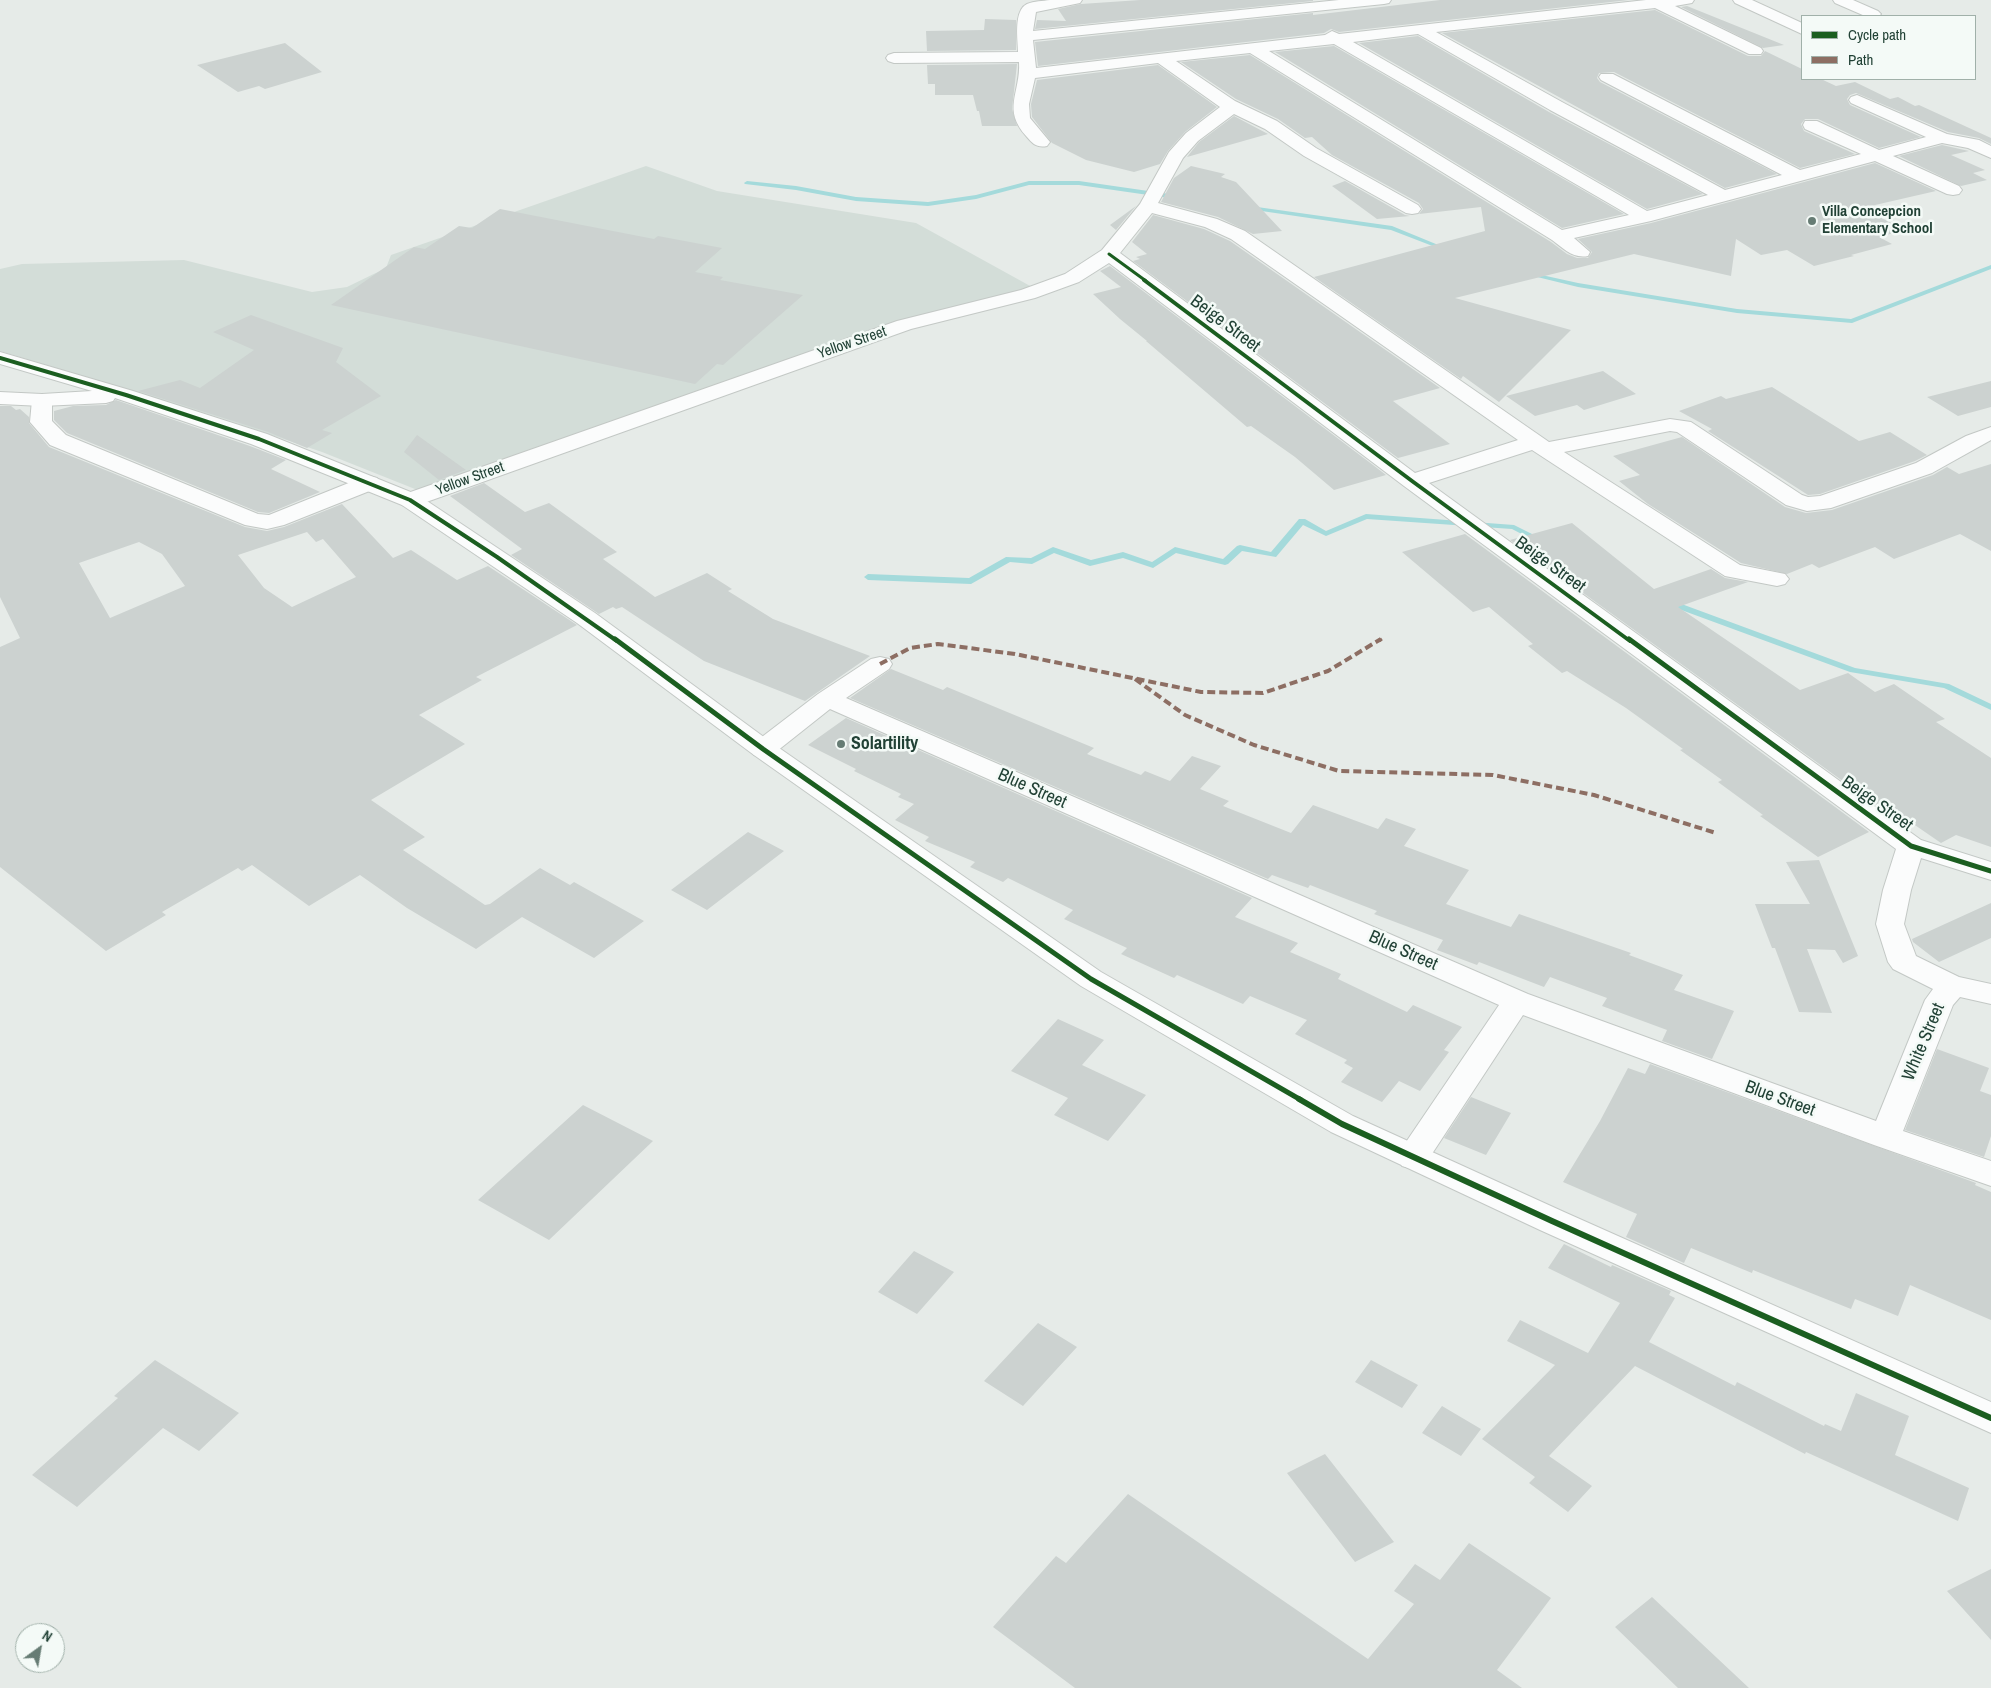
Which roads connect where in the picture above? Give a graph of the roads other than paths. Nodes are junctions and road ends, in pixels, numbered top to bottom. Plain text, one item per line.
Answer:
1 (1075, 0) edge
2 (1384, 0) edge
3 (1687, 0) edge
4 (1740, 0) edge
5 (1840, 0) edge
6 (1029, 4) edge
7 (1659, 4) junction
8 (1297, 9) junction
9 (1873, 14) dead end
10 (1801, 29) edge
11 (1423, 30) junction
12 (1025, 36) junction
13 (1337, 40) junction
14 (1253, 48) junction
15 (1755, 51) dead end
16 (894, 58) dead end
17 (1161, 58) junction
18 (1027, 65) junction
19 (1607, 78) dead end
20 (1857, 100) dead end
21 (1229, 105) junction
22 (1811, 125) dead end
23 (1942, 138) junction
24 (1041, 142) dead end
25 (1991, 153) edge
26 (1876, 157) junction
27 (1799, 177) junction
28 (1953, 190) dead end
29 (1722, 196) junction
30 (1152, 199) junction
31 (1412, 209) dead end
32 (1645, 217) junction
33 (1559, 236) junction
34 (1581, 252) dead end
35 (1109, 254) junction
36 (0, 358) edge
37 (126, 395) junction
38 (0, 398) edge
39 (42, 400) junction
40 (1991, 433) edge
41 (1540, 445) junction
42 (1412, 481) junction
43 (369, 483) junction
44 (410, 500) junction
45 (1777, 580) dead end
46 (880, 664) dead end
47 (827, 699) junction
48 (763, 749) junction
49 (1912, 846) junction
50 (1991, 871) edge
51 (1953, 986) junction
52 (1991, 994) edge
53 (1517, 1001) junction
54 (1885, 1137) junction
55 (1413, 1157) junction
56 (1991, 1174) edge
57 (1991, 1418) edge

1 - 6 street
2 - 8 street
3 - 7 street
4 - 10 street
5 - 9 street
6 - 12 street
7 - 11 street
7 - 15 street
8 - 12 street
8 - 13 street
11 - 13 street
11 - 29 street
12 - 18 street
13 - 14 street
13 - 32 street
14 - 17 street
14 - 33 street
16 - 18 street
17 - 18 street
17 - 21 street
18 - 24 street
19 - 27 street
20 - 23 street
21 - 30 street, Yellow Street
21 - 31 street
22 - 26 street
23 - 25 street
23 - 26 street
26 - 27 street
26 - 28 street
27 - 29 street
29 - 32 street
30 - 35 street, Yellow Street
30 - 41 street
32 - 33 street
33 - 34 street
35 - 42 street, Beige Street
35 - 44 street, Yellow Street
36 - 37 street
37 - 39 street
37 - 43 street
38 - 39 street
39 - 43 street
40 - 41 street
41 - 42 street
41 - 45 street
42 - 49 street, Beige Street
43 - 44 street
44 - 48 street
46 - 47 street
47 - 48 street
47 - 53 street, Blue Street
48 - 55 street
49 - 50 street, Beige Street
49 - 51 street
51 - 52 street, White Street
51 - 54 street, White Street
53 - 54 street, Blue Street
53 - 55 street
54 - 56 street, Blue Street
55 - 57 street

